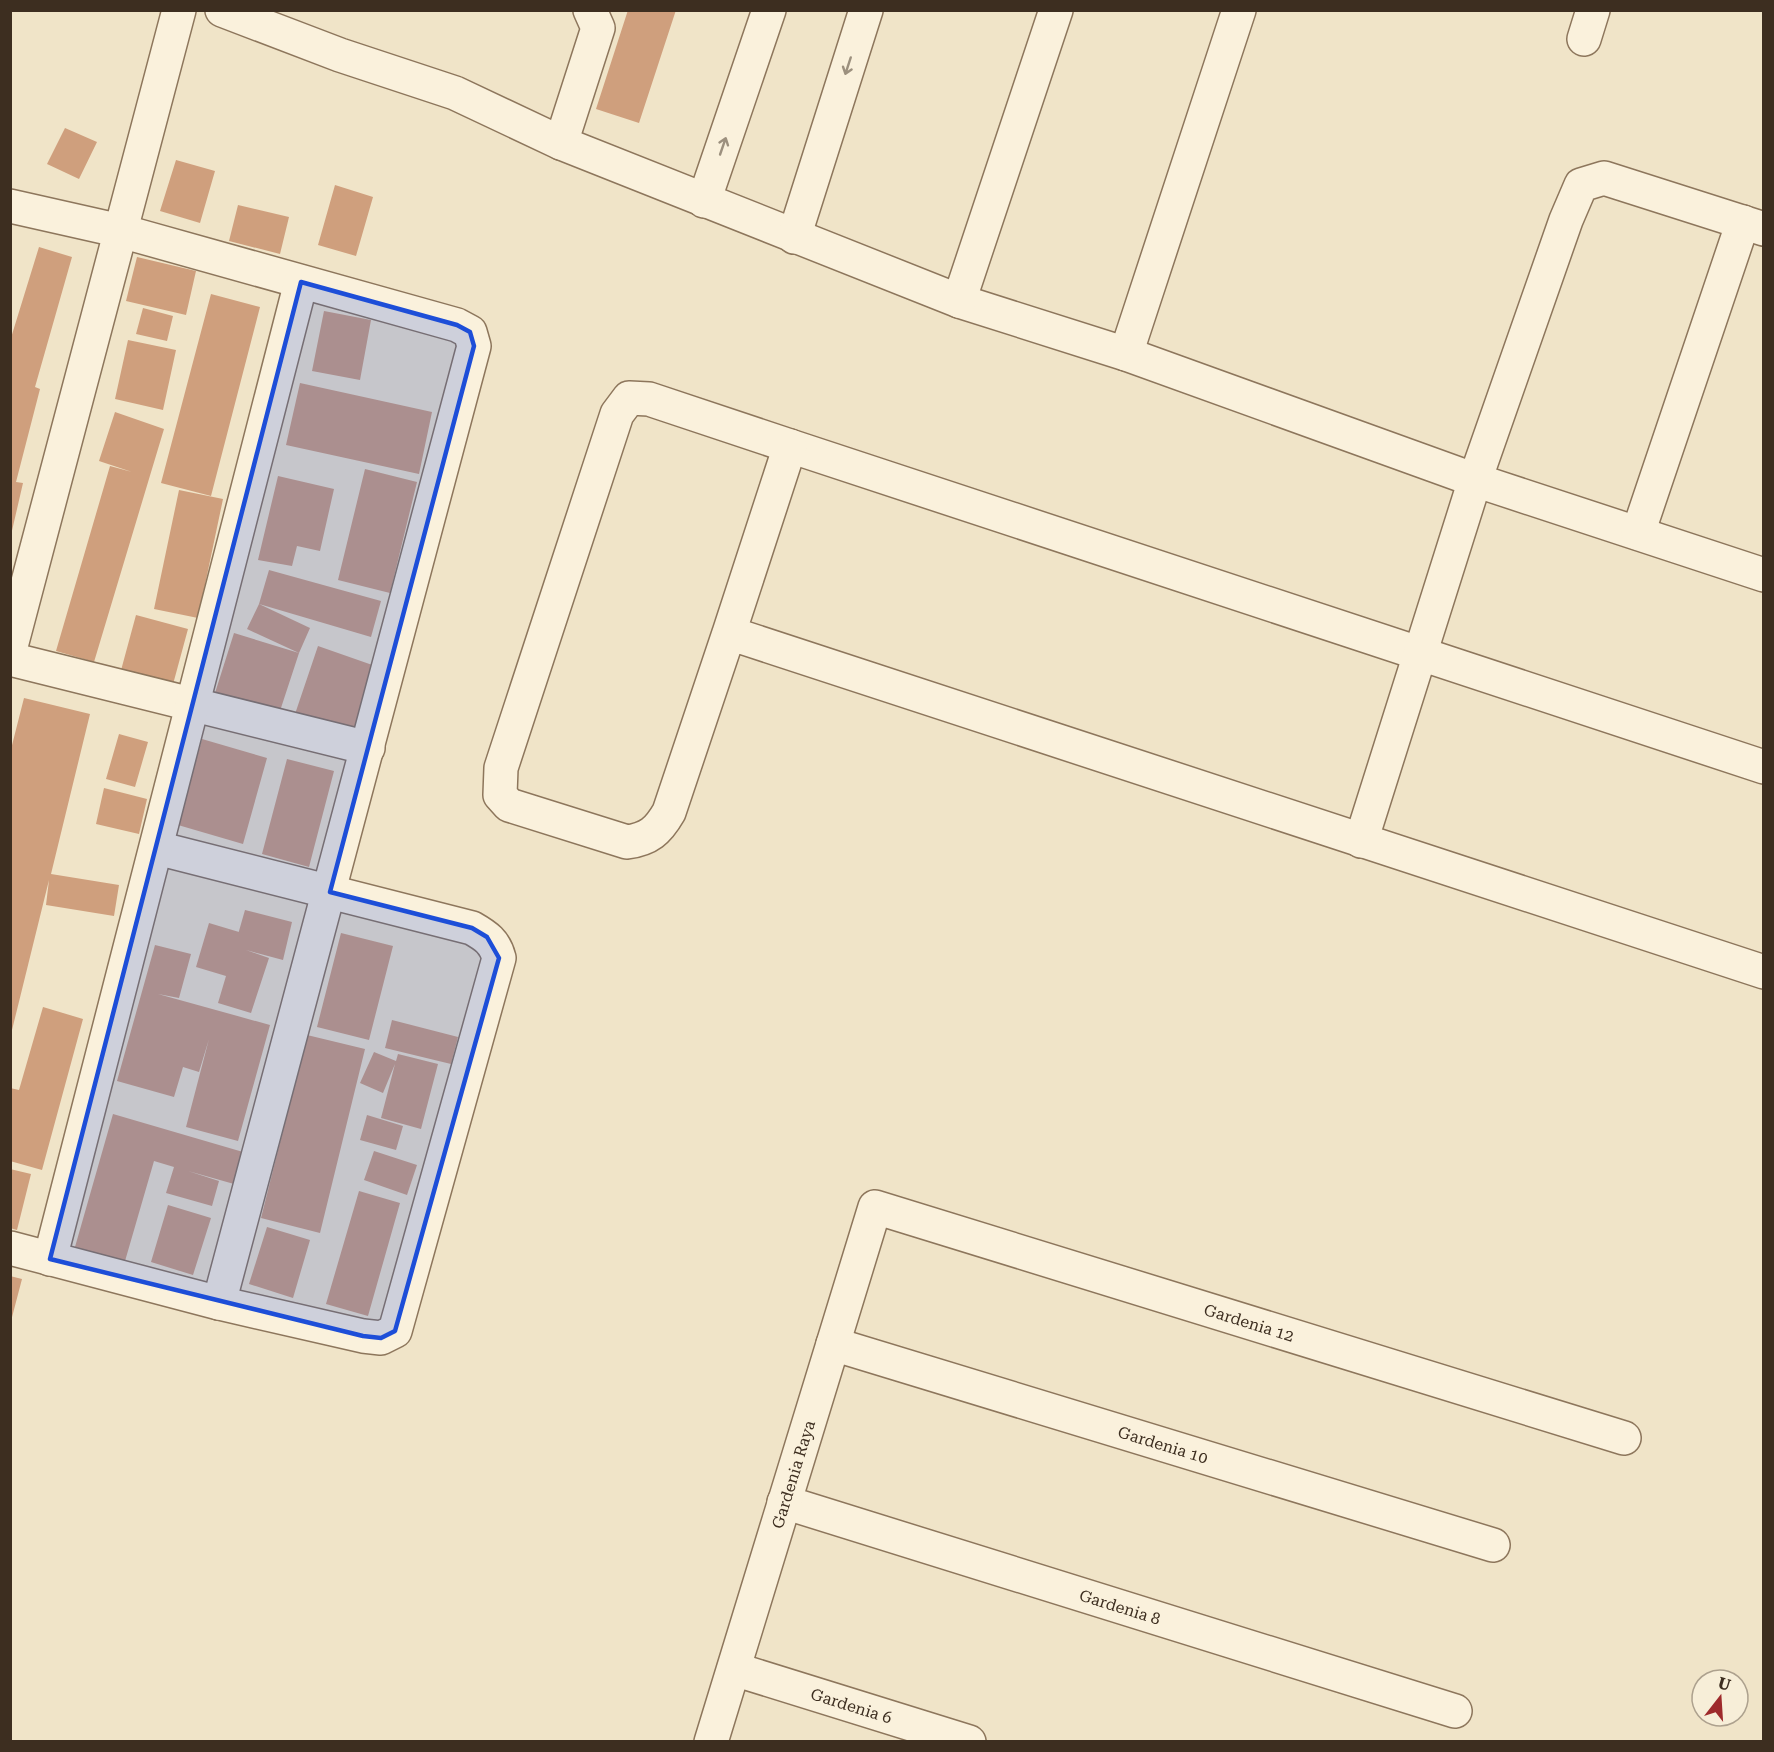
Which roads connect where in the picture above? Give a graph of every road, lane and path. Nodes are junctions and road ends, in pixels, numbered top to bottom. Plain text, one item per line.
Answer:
1 (179, 10) edge
2 (222, 10) edge
3 (590, 10) edge
4 (769, 10) edge
5 (866, 10) edge
6 (1056, 10) edge
7 (1239, 10) edge
8 (561, 143) junction
9 (704, 201) junction
10 (10, 206) edge
11 (1753, 226) edge
12 (121, 231) junction
13 (794, 237) junction
14 (301, 282) junction
15 (959, 301) junction
16 (1126, 354) junction
17 (790, 446) junction
18 (1475, 480) junction
19 (1638, 533) junction
20 (1764, 575) edge
21 (729, 633) junction
22 (10, 650) edge
23 (1420, 654) junction
24 (10, 659) edge
25 (194, 703) junction
26 (368, 748) junction
27 (1764, 767) edge
28 (1361, 841) junction
29 (157, 848) junction
30 (330, 892) junction
31 (1764, 972) edge
32 (875, 1207) joint
33 (10, 1248) edge
34 (50, 1258) junction
35 (219, 1303) junction
36 (833, 1344) junction
37 (1624, 1438) dead end
38 (784, 1502) junction
39 (1493, 1545) dead end
40 (734, 1669) junction
41 (1455, 1711) dead end
42 (711, 1742) edge
43 (969, 1742) edge

1 - 12 street
2 - 8 street
3 - 8 street
9 -> 4 street
5 -> 13 street
6 - 15 street
7 - 16 street
8 - 9 street
9 - 13 street
10 - 12 street
11 - 18 street
11 - 19 street
12 - 14 street
12 - 22 street
13 - 15 street
14 - 25 street
14 - 26 street
15 - 16 street
16 - 18 street
17 - 21 street
17 - 21 street
17 - 23 street
18 - 19 street
18 - 23 street
19 - 20 street
21 - 28 street
23 - 27 street
23 - 28 street
24 - 25 street
25 - 26 street
25 - 29 street
26 - 30 street
28 - 31 street
29 - 30 street
29 - 34 street
30 - 35 street
30 - 35 street
32 - 36 street, Gardenia Raya
32 - 37 street, Gardenia 12
33 - 34 street
34 - 35 street
36 - 38 street, Gardenia Raya
36 - 39 street, Gardenia 10
38 - 40 street, Gardenia Raya
38 - 41 street, Gardenia 8
40 - 42 street, Gardenia Raya
40 - 43 street, Gardenia 6

